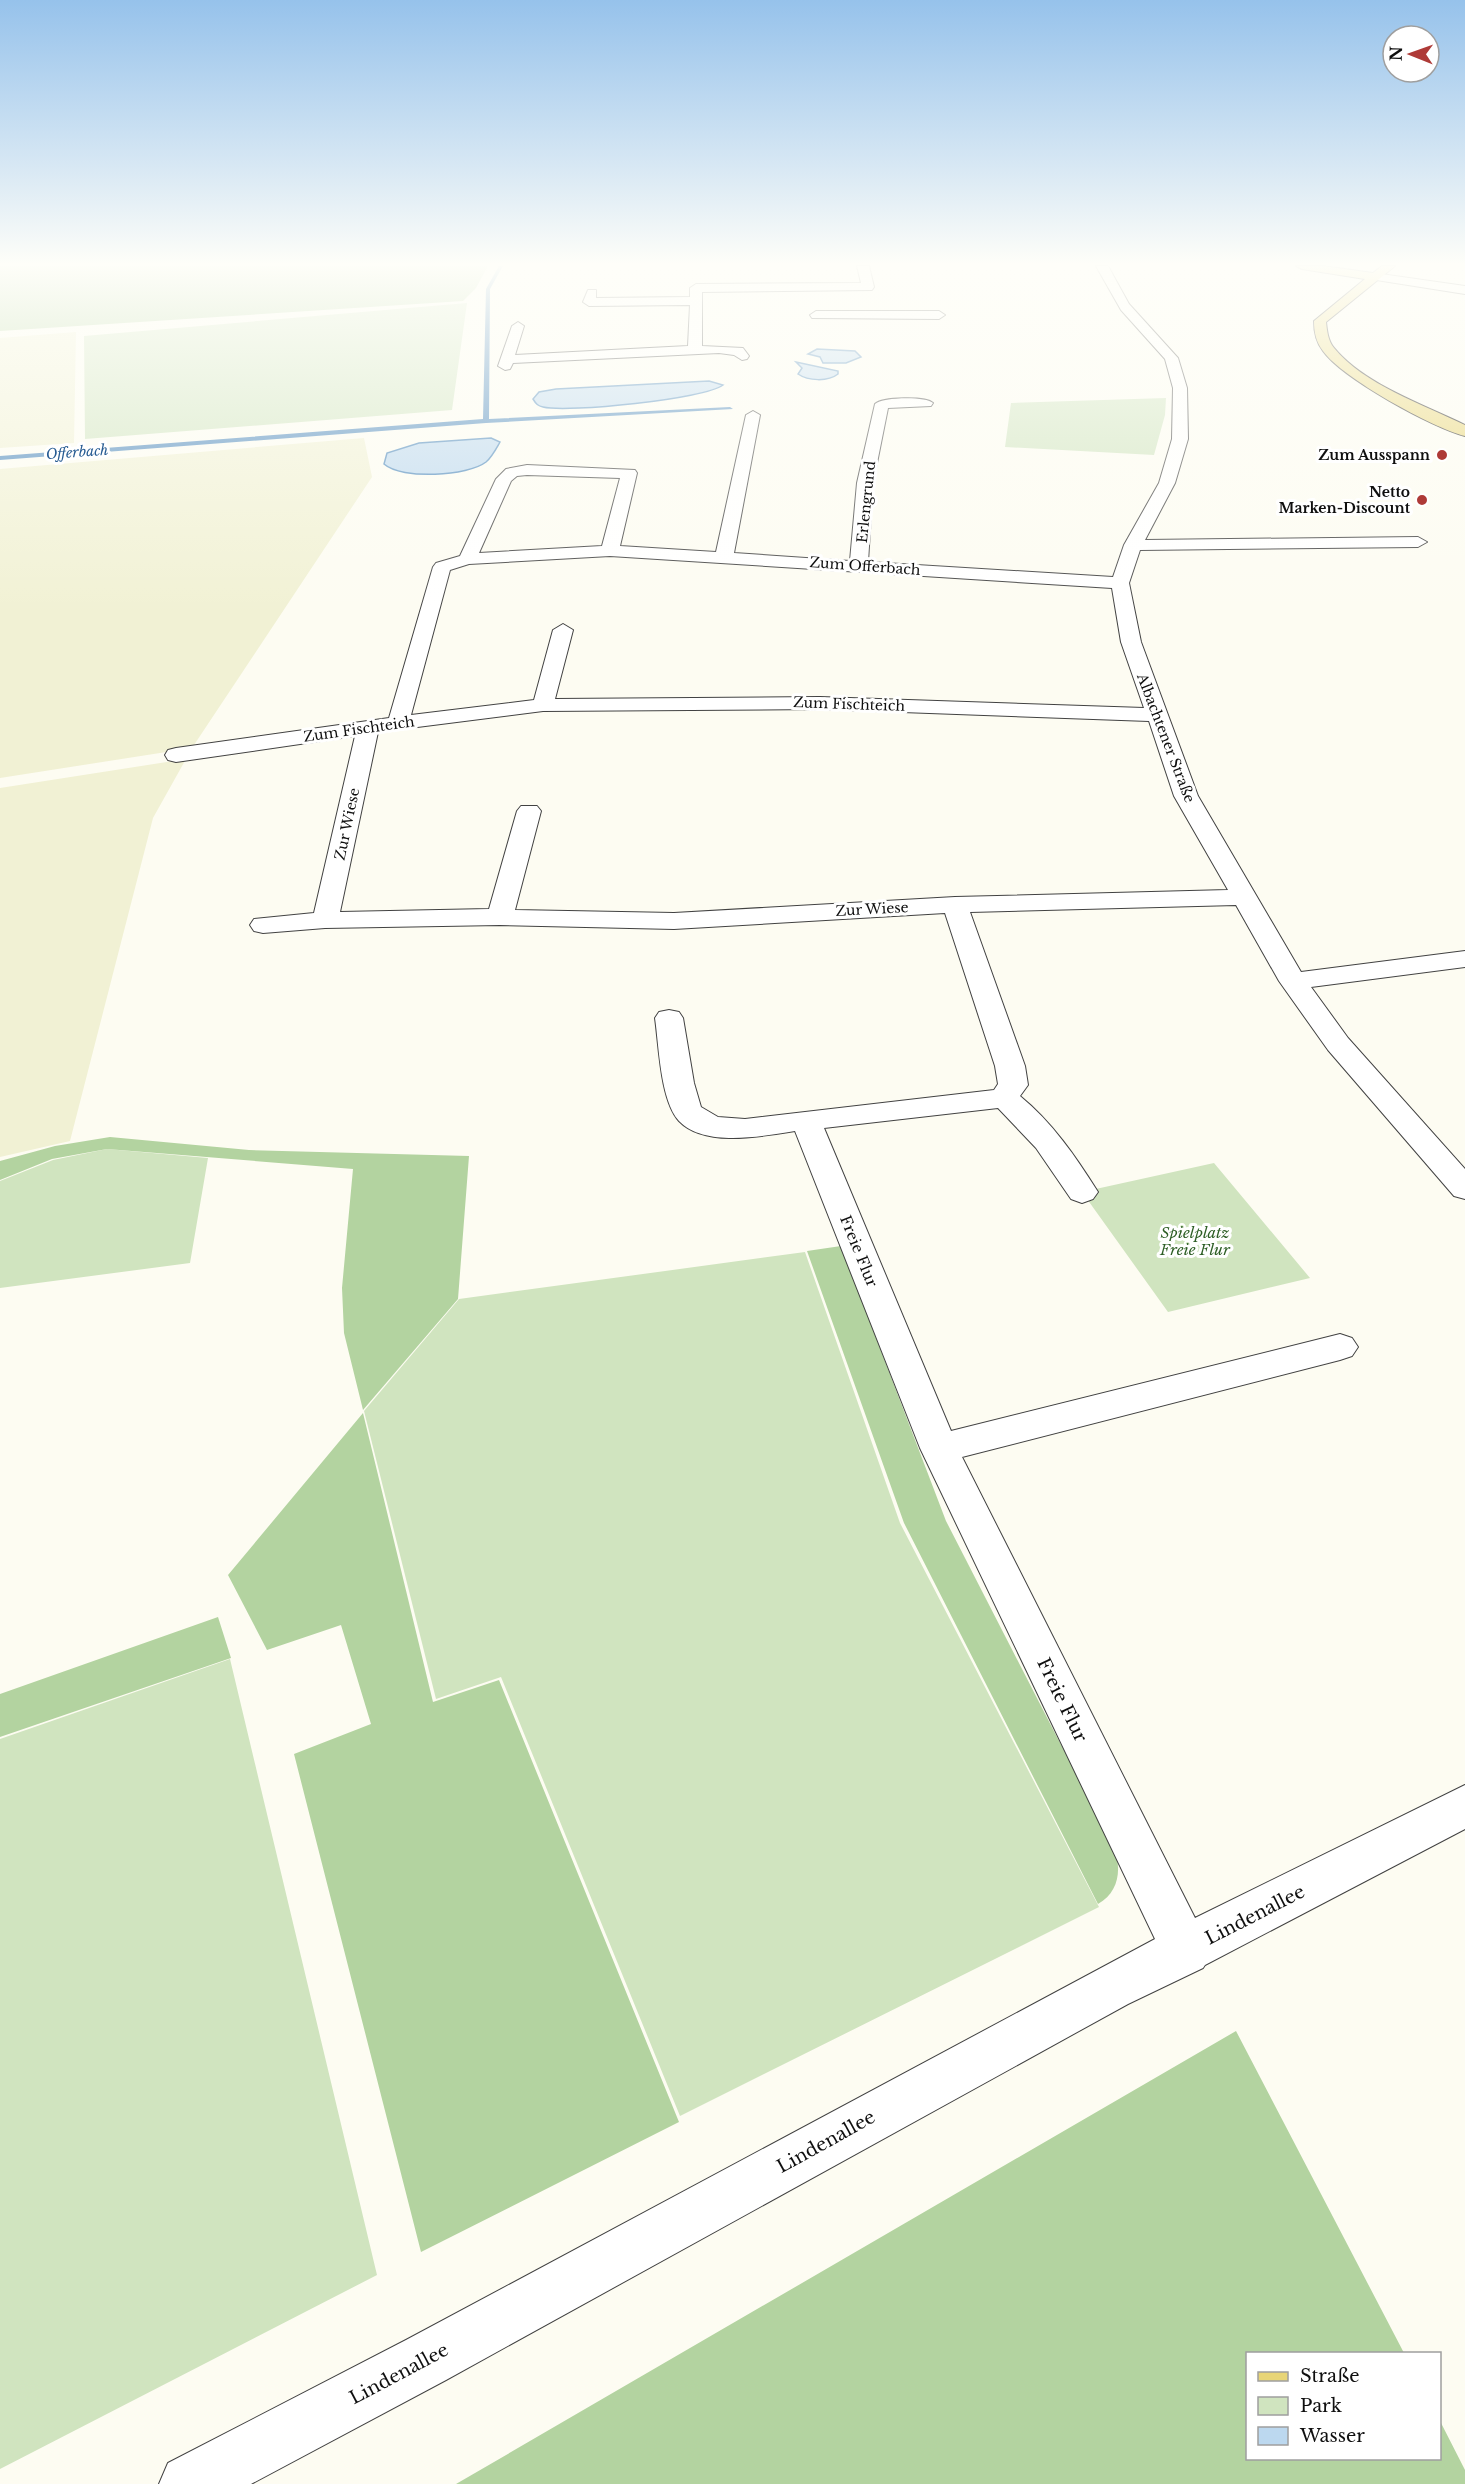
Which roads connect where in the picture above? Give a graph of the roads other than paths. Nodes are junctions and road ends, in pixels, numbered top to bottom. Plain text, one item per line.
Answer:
1 (1178, 382) edge
2 (1371, 382) edge
3 (926, 403) dead end
4 (753, 415) dead end
5 (1465, 431) edge
6 (1418, 542) dead end
7 (1133, 544) junction
8 (610, 551) junction
9 (724, 557) junction
10 (467, 559) junction
11 (860, 565) junction
12 (1120, 583) junction
13 (563, 630) dead end
14 (543, 705) junction
15 (1155, 716) junction
16 (398, 723) junction
17 (368, 728) junction
18 (176, 755) dead end
19 (529, 811) dead end
20 (1244, 897) junction
21 (955, 905) junction
22 (500, 917) junction
23 (326, 920) junction
24 (263, 925) dead end
25 (1465, 959) edge
26 (1293, 981) junction
27 (669, 1018) dead end
28 (1004, 1097) junction
29 (806, 1120) junction
30 (1465, 1189) edge
31 (1082, 1192) dead end
32 (1340, 1347) dead end
33 (939, 1448) junction
34 (1465, 1806) edge
35 (1186, 1951) junction
36 (189, 2484) edge

1 - 7 street, Albachtener Straße
2 - 5 main road
3 - 11 street, Erlengrund
4 - 9 street
6 - 7 street
7 - 12 street, Albachtener Straße
8 - 9 street, Zum Offerbach
8 - 10 street, Zum Offerbach
8 - 10 street
9 - 11 street, Zum Offerbach
10 - 16 street, Zum Offerbach
11 - 12 street, Zum Offerbach
12 - 15 street, Albachtener Straße
13 - 14 street
14 - 15 street, Zum Fischteich
14 - 16 street, Zum Fischteich
15 - 20 street, Albachtener Straße
16 - 17 street, Zum Fischteich
17 - 18 street, Zum Fischteich
17 - 23 street, Zur Wiese
19 - 22 street
20 - 21 street, Zur Wiese
20 - 26 street, Albachtener Straße
21 - 22 street, Zur Wiese
21 - 28 street
22 - 23 street, Zur Wiese
23 - 24 street, Zur Wiese
25 - 26 street
26 - 30 street, Albachtener Straße
27 - 29 street
28 - 29 street
28 - 31 street
29 - 33 street, Freie Flur
32 - 33 street
33 - 35 street, Freie Flur
34 - 35 street, Lindenallee
35 - 36 street, Lindenallee

